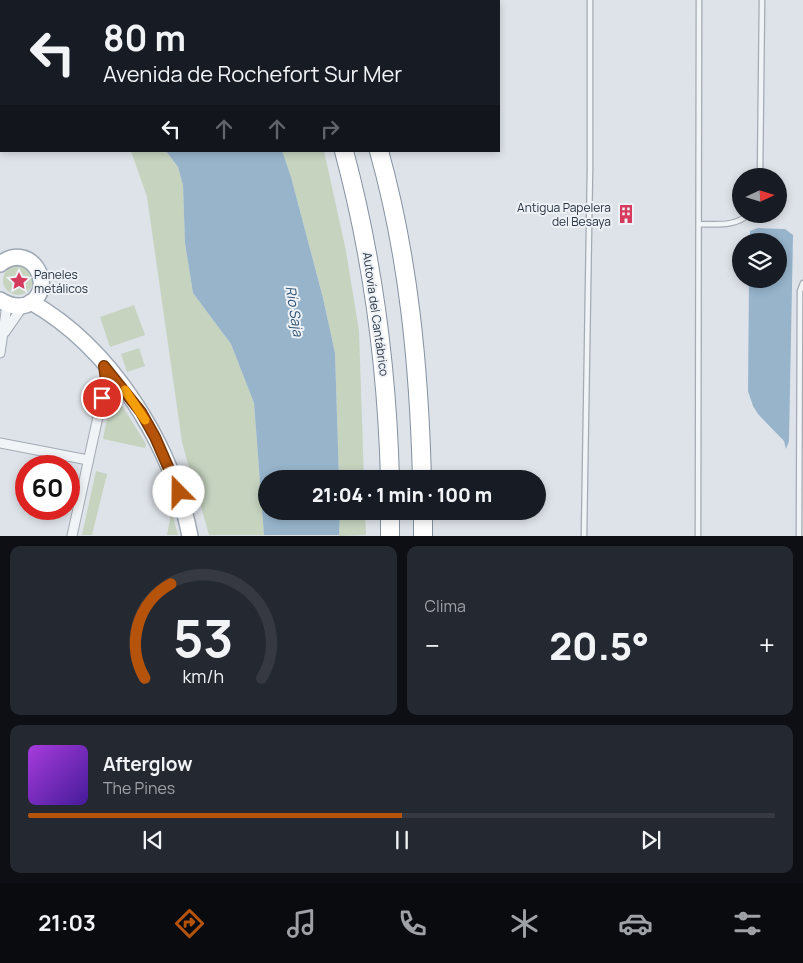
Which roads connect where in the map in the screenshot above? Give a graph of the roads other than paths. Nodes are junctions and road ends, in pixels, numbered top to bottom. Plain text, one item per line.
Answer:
1 (590, 0) edge
2 (699, 0) edge
3 (762, 0) edge
4 (344, 152) edge
5 (378, 152) edge
6 (760, 168) edge
7 (732, 223) edge
8 (698, 224) junction
9 (4, 259) edge
10 (803, 283) edge
11 (41, 288) junction
12 (4, 302) edge
13 (27, 304) junction
14 (55, 316) junction
15 (4, 334) junction
16 (0, 353) edge
17 (104, 366) junction
18 (0, 443) edge
19 (88, 460) junction
20 (390, 470) edge
21 (422, 470) edge
22 (390, 520) edge
23 (423, 520) edge
24 (72, 536) edge
25 (190, 536) edge
26 (390, 536) edge
27 (423, 536) edge
28 (584, 536) edge
29 (698, 536) edge
30 (798, 536) edge

1 - 28 lane
2 - 8 lane
3 - 6 lane
4 - 20 highway, Autovía del Cantábrico
5 - 21 highway
7 - 8 lane
8 - 29 lane
9 - 11 main road
10 - 30 lane
11 - 13 main road
11 - 14 main road
12 - 13 main road
12 - 15 street
13 - 14 main road
13 - 15 street
14 - 17 main road
15 - 16 street
17 - 19 street
17 - 25 main road
18 - 19 street
19 - 24 street
22 - 26 highway
23 - 27 highway

